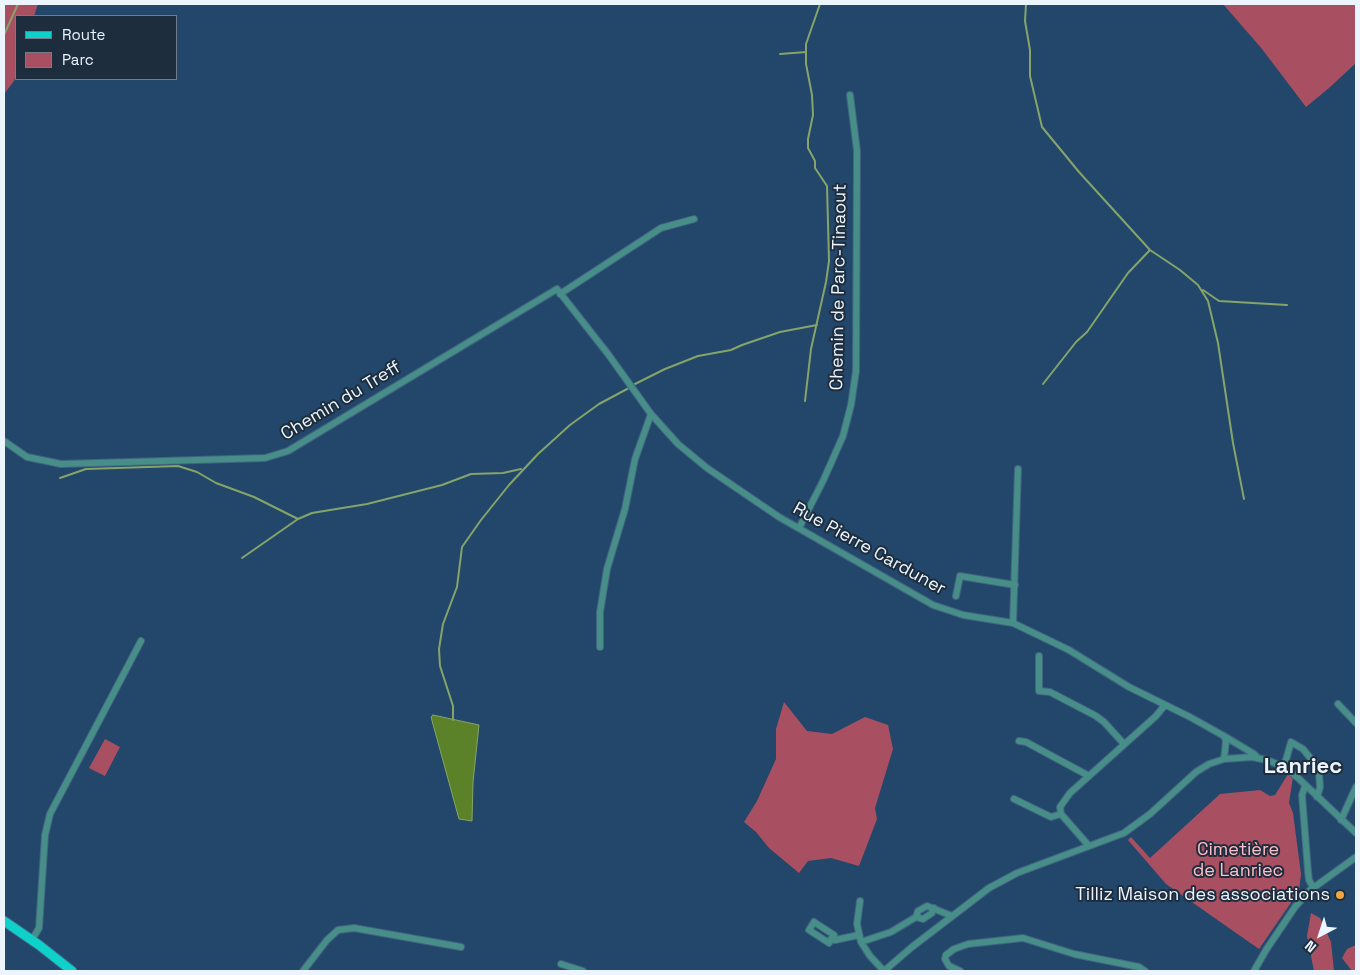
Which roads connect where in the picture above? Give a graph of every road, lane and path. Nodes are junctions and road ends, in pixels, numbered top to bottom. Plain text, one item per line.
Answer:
1 (850, 96) dead end
2 (694, 219) dead end
3 (559, 291) junction
4 (650, 414) junction
5 (4, 441) edge
6 (1018, 469) dead end
7 (799, 528) junction
8 (1015, 585) junction
9 (956, 596) dead end
10 (1013, 623) junction
11 (142, 641) dead end
12 (600, 647) dead end
13 (1040, 656) dead end
14 (1338, 704) dead end
15 (1165, 705) junction
16 (1356, 723) edge
17 (1224, 736) junction
18 (1019, 741) dead end
19 (1124, 744) junction
20 (1258, 758) junction
21 (1224, 759) junction
22 (1282, 766) junction
23 (1089, 776) junction
24 (1305, 786) junction
25 (1356, 787) edge
26 (1317, 797) junction
27 (1014, 799) dead end
28 (1061, 814) junction
29 (1341, 820) junction
30 (1356, 833) edge
31 (1089, 846) junction
32 (1356, 857) edge
33 (1313, 887) junction
34 (860, 901) dead end
35 (952, 916) junction
36 (4, 921) edge
37 (860, 938) junction
38 (831, 939) dead end
39 (32, 940) junction
40 (461, 947) dead end
41 (561, 964) dead end
42 (72, 971) edge
43 (302, 971) edge
44 (583, 971) edge
45 (884, 971) edge
46 (960, 971) edge
47 (1145, 971) edge
48 (1254, 971) edge

1 - 7 street, Chemin de Parc-Tinaout
2 - 3 street, Chemin du Treff
3 - 4 street, Rue Pierre Carduner
3 - 5 street, Chemin du Treff
4 - 7 street, Rue Pierre Carduner
4 - 12 street
6 - 8 street
7 - 10 street, Rue Pierre Carduner
8 - 9 street
8 - 10 street
10 - 15 street, Rue Pierre Carduner
11 - 39 street
13 - 19 street
14 - 16 street
15 - 17 street, Rue Pierre Carduner
15 - 19 street
17 - 20 street, Rue Pierre Carduner
17 - 21 street
18 - 23 street
19 - 23 street
20 - 21 street
20 - 22 street
21 - 31 street
22 - 24 street
22 - 26 street
23 - 28 street
24 - 26 street
24 - 33 street
25 - 29 street
26 - 29 street
27 - 28 street
28 - 31 street
29 - 30 street
31 - 35 street
32 - 33 street
33 - 48 street
34 - 37 street
35 - 37 street
35 - 45 street
36 - 39 main road
37 - 38 street
37 - 45 street
39 - 42 main road
40 - 43 street
41 - 44 street
46 - 47 street

